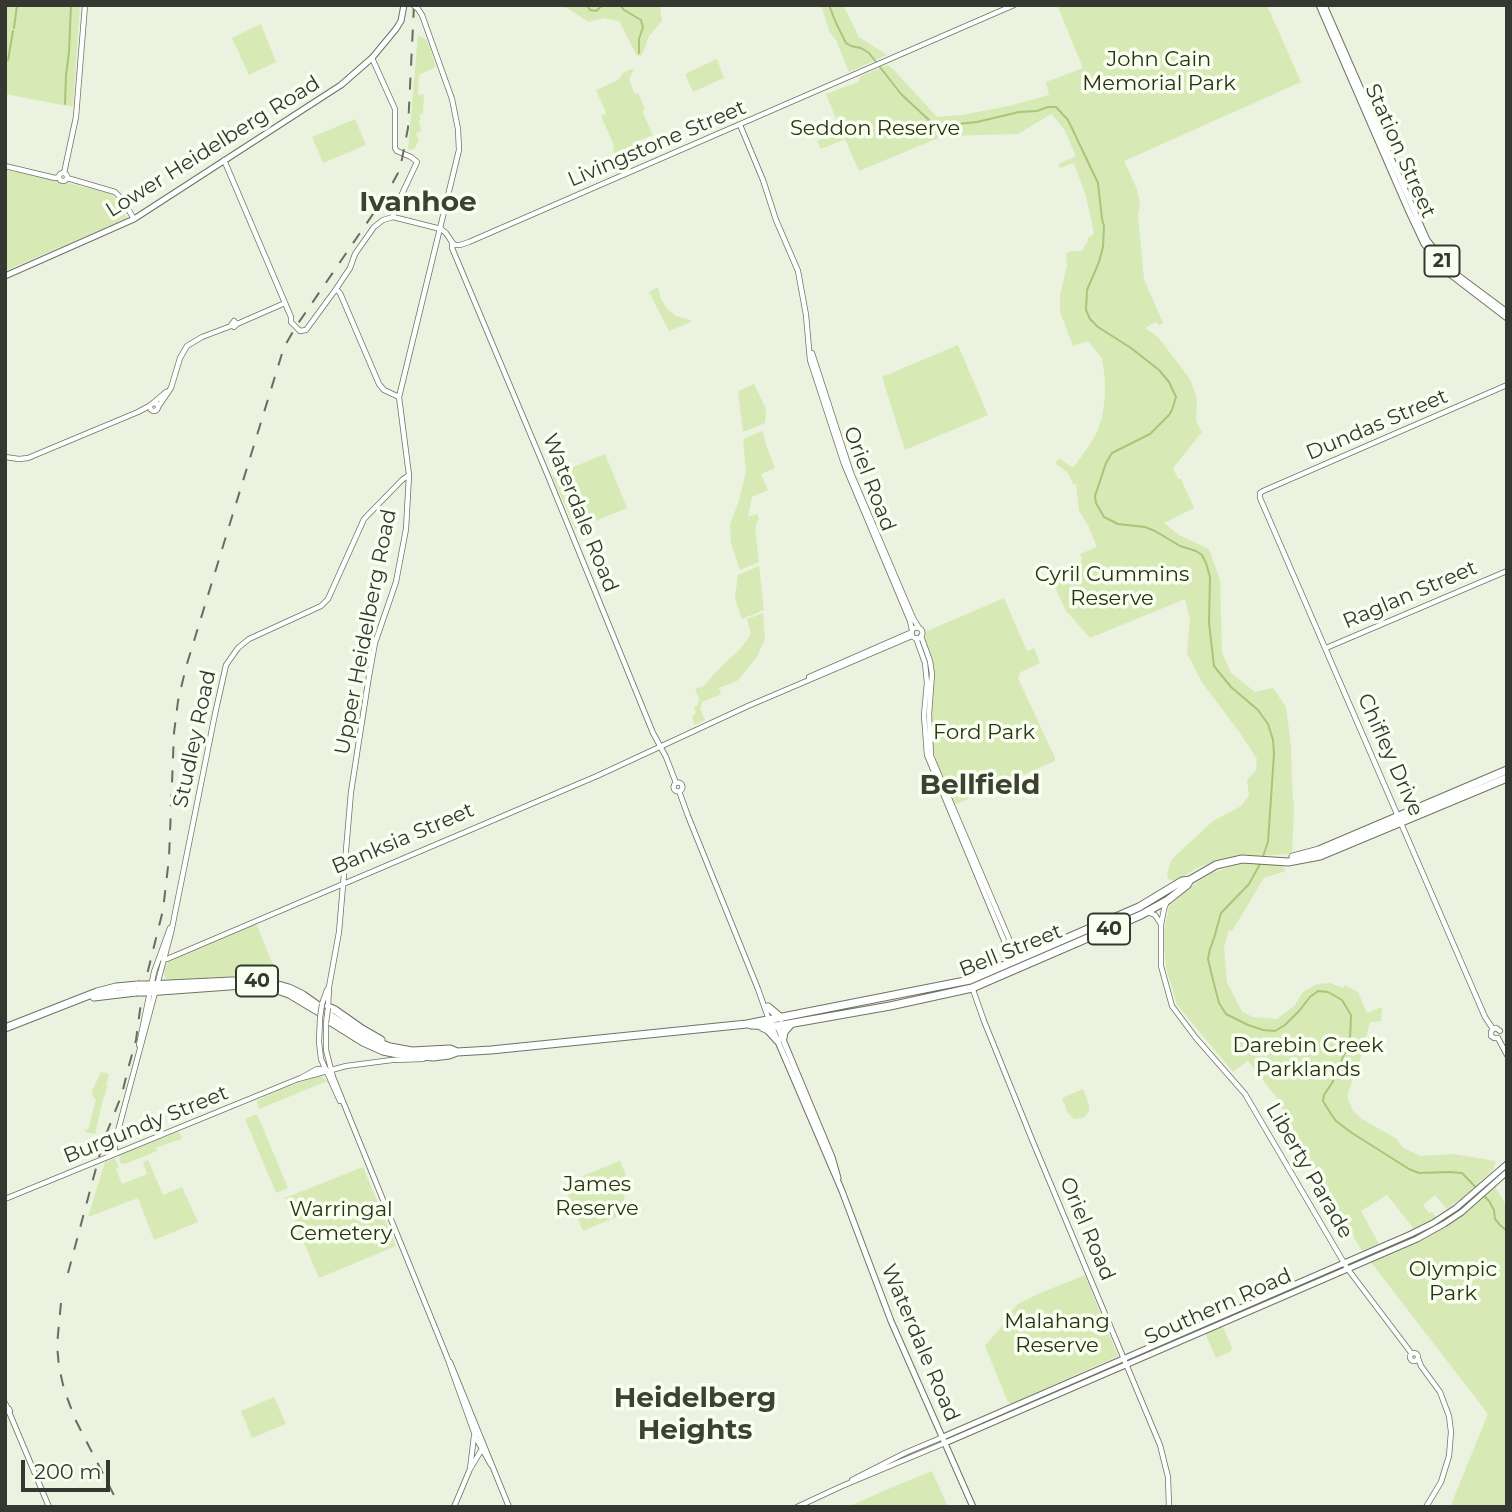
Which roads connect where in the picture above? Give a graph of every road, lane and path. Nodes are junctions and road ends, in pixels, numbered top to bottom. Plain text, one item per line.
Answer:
1 (85, 5) edge
2 (404, 5) edge
3 (1014, 5) edge
4 (1322, 5) edge
5 (415, 7) edge
6 (372, 58) junction
7 (757, 118) junction
8 (740, 125) junction
9 (745, 138) junction
10 (224, 160) junction
11 (5, 166) edge
12 (63, 176) junction
13 (393, 217) junction
14 (134, 219) junction
15 (440, 229) junction
16 (452, 242) junction
17 (460, 246) junction
18 (455, 255) junction
19 (5, 276) edge
20 (336, 289) junction
21 (285, 303) junction
22 (1507, 312) edge
23 (1507, 318) edge
24 (1507, 385) edge
25 (399, 397) junction
26 (5, 457) edge
27 (409, 475) junction
28 (851, 477) junction
29 (1260, 493) joint
30 (1507, 571) edge
31 (915, 634) junction
32 (1326, 649) junction
33 (653, 733) junction
34 (670, 742) junction
35 (660, 748) junction
36 (666, 757) junction
37 (1507, 770) edge
38 (1507, 778) edge
39 (1476, 787) junction
40 (1401, 819) junction
41 (1190, 880) junction
42 (343, 884) junction
43 (1168, 900) junction
44 (1147, 912) junction
45 (1124, 918) junction
46 (1161, 925) junction
47 (161, 958) junction
48 (1017, 965) junction
49 (161, 971) junction
50 (167, 984) junction
51 (970, 984) junction
52 (329, 987) junction
53 (152, 988) junction
54 (330, 996) junction
55 (324, 998) junction
56 (766, 1008) junction
57 (324, 1012) junction
58 (775, 1022) junction
59 (759, 1024) junction
60 (792, 1024) junction
61 (1507, 1028) edge
62 (1493, 1029) junction
63 (5, 1030) edge
64 (1500, 1031) junction
65 (1497, 1038) junction
66 (780, 1039) junction
67 (457, 1052) junction
68 (1507, 1055) edge
69 (321, 1057) junction
70 (433, 1057) junction
71 (341, 1067) junction
72 (328, 1070) junction
73 (319, 1074) junction
74 (304, 1075) junction
75 (298, 1079) junction
76 (332, 1079) junction
77 (115, 1154) junction
78 (1507, 1164) edge
79 (1507, 1172) edge
80 (1494, 1178) junction
81 (5, 1199) edge
82 (1346, 1266) junction
83 (447, 1357) junction
84 (1125, 1361) junction
85 (5, 1403) edge
86 (474, 1432) junction
87 (944, 1440) junction
88 (483, 1446) junction
89 (475, 1456) junction
90 (487, 1458) junction
91 (491, 1465) junction
92 (50, 1507) edge
93 (454, 1507) edge
94 (509, 1507) edge
95 (797, 1507) edge
96 (973, 1507) edge
97 (1169, 1507) edge
98 (1426, 1507) edge

1 - 12 street
2 - 6 main road, Lower Heidelberg Road
3 - 7 street, Livingstone Street
4 - 22 main road, Station Street / 21
4 - 23 main road, Station Street / 21
5 - 15 street, Upper Heidelberg Road
6 - 10 main road, Lower Heidelberg Road
6 - 13 street
7 - 8 street, Livingstone Street
7 - 9 street
8 - 9 street, Oriel Road
8 - 17 street, Livingstone Street
9 - 28 street, Oriel Road
10 - 14 main road, Lower Heidelberg Road
10 - 21 street
11 - 12 street
12 - 14 street
13 - 15 street
13 - 20 street
14 - 19 main road, Lower Heidelberg Road
15 - 16 street, Waterdale Road
15 - 25 street, Upper Heidelberg Road
16 - 17 street
16 - 18 street, Waterdale Road
17 - 18 street
18 - 33 street, Waterdale Road
20 - 21 street
20 - 25 street
21 - 26 street
24 - 29 street, Dundas Street
25 - 27 street, Upper Heidelberg Road
27 - 42 street, Upper Heidelberg Road
27 - 47 street, Studley Road
28 - 31 street, Oriel Road
28 - 31 street, Oriel Road
29 - 32 street, Chifley Drive
30 - 32 street, Raglan Street
31 - 34 street, Banksia Street
31 - 48 street, Oriel Road
32 - 40 street, Chifley Drive
33 - 34 street
33 - 35 street, Waterdale Road
34 - 35 street, Banksia Street
34 - 36 street
35 - 36 street, Waterdale Road
35 - 42 street, Banksia Street
36 - 56 street, Waterdale Road
37 - 39 highway, Bell Street / 40
38 - 39 highway, Bell Street / 40
39 - 40 highway, Bell Street / 40
40 - 41 highway, Bell Street / 40
40 - 62 street, Chifley Drive
41 - 43 highway, Bell Street / 40
41 - 45 highway, Bell Street / 40
42 - 47 street, Banksia Street
42 - 52 street, Upper Heidelberg Road
43 - 44 highway, Bell Street / 40
43 - 46 street, Liberty Parade
44 - 45 highway, Bell Street / 40
44 - 46 street
45 - 48 highway, Bell Street / 40
46 - 82 street, Liberty Parade
47 - 49 street, Studley Road
47 - 53 street, Studley Road
48 - 51 highway, Bell Street / 40
49 - 50 street
49 - 53 street, Studley Road
50 - 53 highway, 40
50 - 57 highway, 40
51 - 58 highway, Bell Street / 40
51 - 60 highway, Bell Street / 40
51 - 84 street, Oriel Road
52 - 54 street, Upper Heidelberg Road
52 - 55 street, Upper Heidelberg Road
53 - 57 highway, 40
53 - 63 highway, 40, bridge
53 - 77 street, Studley Road
54 - 55 street
54 - 57 street, Upper Heidelberg Road
55 - 57 street, Upper Heidelberg Road
56 - 58 highway
56 - 58 street, Waterdale Road
56 - 59 highway
57 - 67 highway, Bell Street / 40
57 - 69 street, Upper Heidelberg Road
57 - 70 highway, 40
57 - 72 street, Upper Heidelberg Road
58 - 59 highway, Bell Street / 40
58 - 60 highway, Bell Street / 40
58 - 66 main road, Waterdale Road
59 - 66 highway
59 - 67 highway, Bell Street / 40
60 - 66 highway
61 - 64 street
62 - 64 street
62 - 65 street
64 - 65 street
65 - 68 street
66 - 87 main road, Waterdale Road
67 - 70 highway, Bell Street / 40
69 - 72 street, Upper Heidelberg Road
69 - 74 street
70 - 71 street, Bell Street
71 - 72 street, Bell Street
71 - 76 street
72 - 73 street, Burgundy Street
72 - 74 street, Burgundy Street
72 - 76 street, Upper Heidelberg Road
73 - 75 street, Burgundy Street
73 - 76 street
74 - 75 street, Burgundy Street
75 - 77 street, Burgundy Street
76 - 83 street, Upper Heidelberg Road
77 - 81 street, Burgundy Street
78 - 80 main road
79 - 80 main road
80 - 82 main road, Southern Road
82 - 84 main road, Southern Road
82 - 98 street, Liberty Parade
83 - 86 street, Upper Heidelberg Road
83 - 88 street, Upper Heidelberg Road
84 - 87 main road, Southern Road
84 - 97 street, Oriel Road
85 - 92 street
86 - 88 street, Upper Heidelberg Road
86 - 89 street
87 - 95 street, Southern Road
87 - 96 main road, Waterdale Road
88 - 89 street
88 - 90 street
88 - 91 street
89 - 90 street
89 - 93 street
90 - 91 street
91 - 94 street

